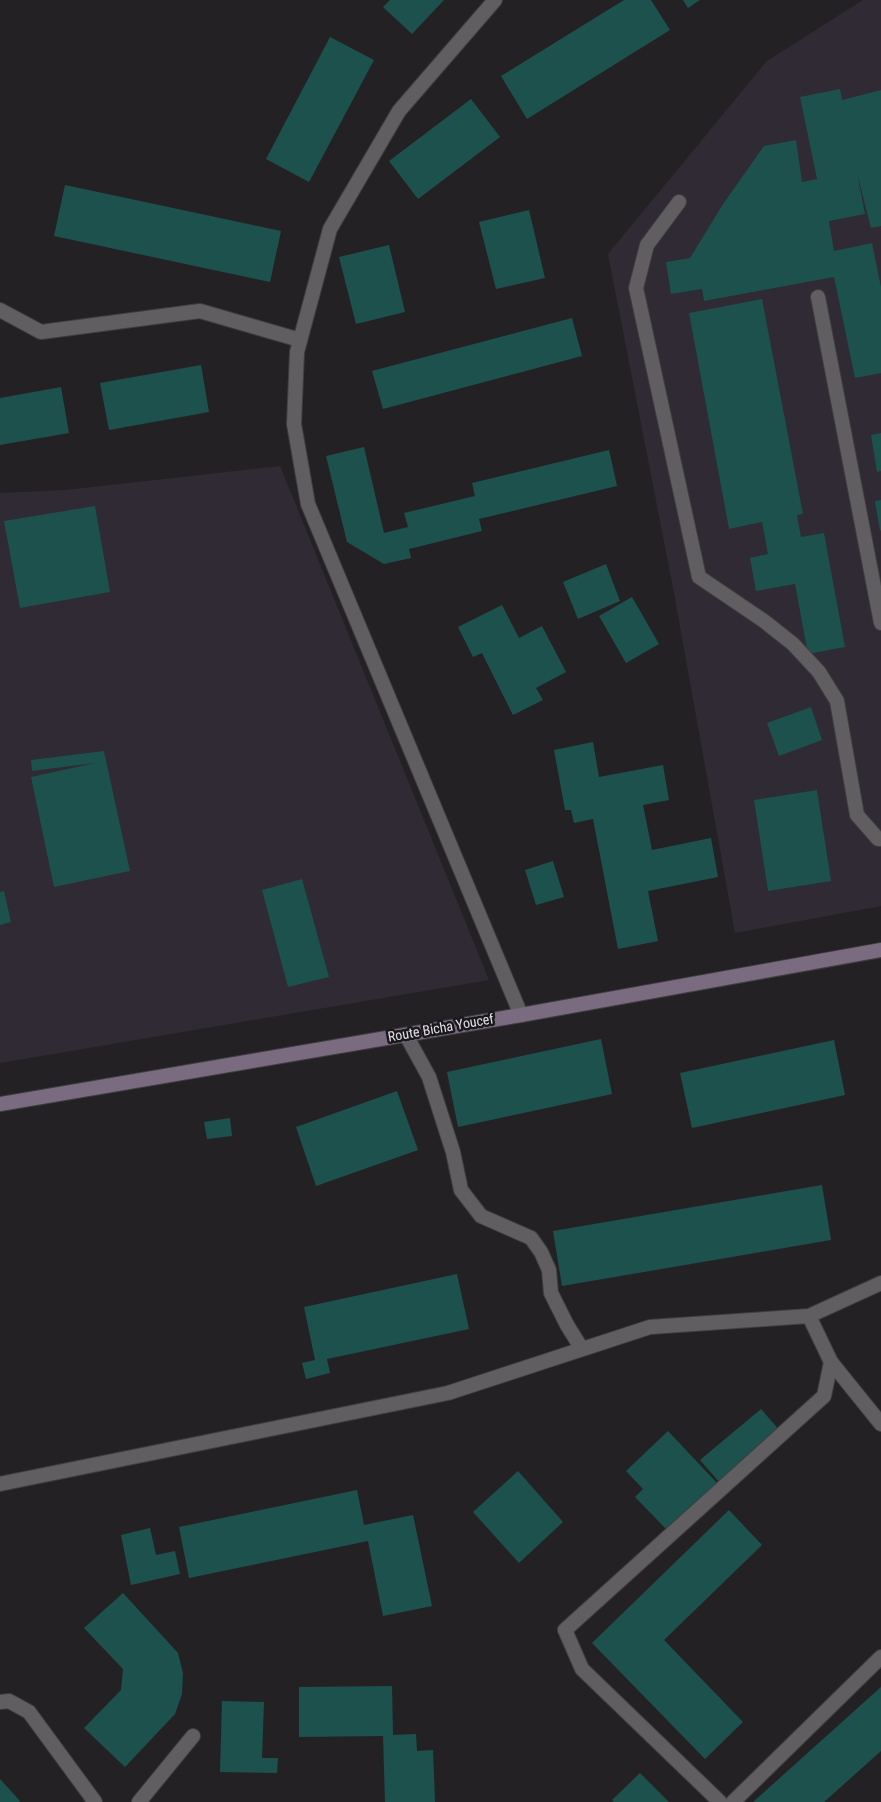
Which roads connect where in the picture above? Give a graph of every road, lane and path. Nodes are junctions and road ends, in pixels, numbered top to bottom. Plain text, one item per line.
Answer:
1 (495, 0) edge
2 (679, 202) dead end
3 (818, 296) dead end
4 (0, 310) edge
5 (300, 340) junction
6 (881, 623) edge
7 (881, 839) edge
8 (881, 950) edge
9 (521, 1015) junction
10 (406, 1035) junction
11 (0, 1104) edge
12 (881, 1283) edge
13 (809, 1316) junction
14 (582, 1349) junction
15 (831, 1362) junction
16 (881, 1424) edge
17 (0, 1484) edge
18 (881, 1657) edge
19 (0, 1702) edge
20 (192, 1736) dead end
21 (95, 1802) edge
22 (139, 1802) edge
23 (720, 1802) edge
24 (733, 1802) edge

1 - 5 street
2 - 7 street
3 - 6 street
4 - 5 street
5 - 9 street
8 - 9 main road, Route Bicha Youcef
9 - 10 main road, Route Bicha Youcef
10 - 11 main road, Route Bicha Youcef
10 - 14 street
12 - 13 street
13 - 14 street
13 - 15 street
14 - 17 street
15 - 16 street
15 - 23 street
18 - 24 street
19 - 21 street
20 - 22 street

